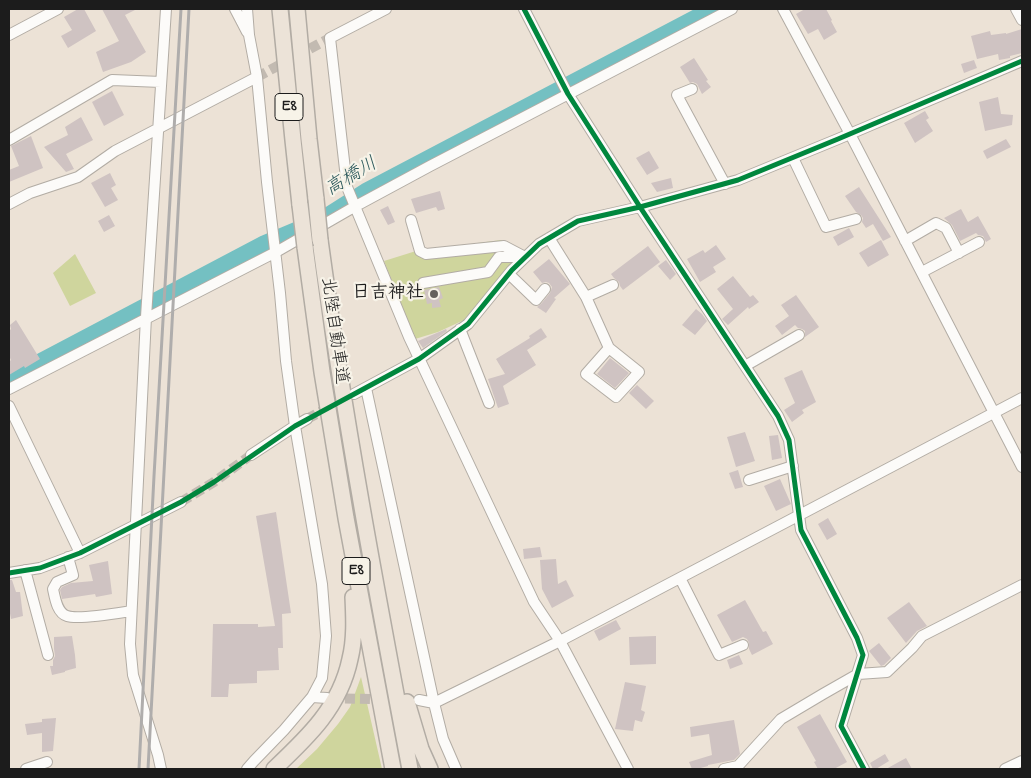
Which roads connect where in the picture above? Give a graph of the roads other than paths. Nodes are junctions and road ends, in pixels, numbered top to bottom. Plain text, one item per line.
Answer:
1 (58, 9) edge
2 (166, 9) edge
3 (235, 9) edge
4 (247, 9) edge
5 (280, 9) edge
6 (297, 9) edge
7 (386, 9) edge
8 (524, 9) edge
9 (732, 9) edge
10 (783, 9) edge
11 (1016, 9) edge
12 (1022, 20) edge
13 (9, 35) edge
14 (249, 35) junction
15 (1022, 61) edge
16 (257, 77) junction
17 (161, 82) junction
18 (692, 89) dead end
19 (568, 94) junction
20 (158, 129) junction
21 (850, 134) junction
22 (9, 140) edge
23 (793, 158) junction
24 (725, 184) junction
25 (9, 204) edge
26 (354, 207) junction
27 (640, 207) junction
28 (856, 219) dead end
29 (411, 220) dead end
30 (550, 238) junction
31 (906, 241) junction
32 (979, 242) dead end
33 (276, 252) junction
34 (959, 253) junction
35 (525, 258) junction
36 (922, 272) junction
37 (509, 274) junction
38 (423, 283) dead end
39 (613, 285) dead end
40 (545, 289) dead end
41 (586, 296) junction
42 (146, 317) junction
43 (460, 329) junction
44 (800, 335) dead end
45 (609, 348) junction
46 (419, 359) junction
47 (745, 366) junction
48 (322, 372) junction
49 (366, 388) junction
50 (9, 389) edge
51 (354, 394) tunnel mouth
52 (1022, 398) edge
53 (489, 404) dead end
54 (9, 406) edge
55 (994, 412) junction
56 (307, 419) tunnel mouth
57 (295, 426) junction
58 (252, 455) tunnel mouth
59 (793, 466) junction
60 (1022, 467) edge
61 (749, 480) dead end
62 (181, 502) tunnel mouth
63 (363, 513) junction
64 (799, 516) junction
65 (135, 526) junction
66 (80, 553) junction
67 (68, 557) junction
68 (25, 570) junction
69 (9, 573) edge
70 (680, 578) junction
71 (1022, 585) edge
72 (131, 611) junction
73 (560, 641) junction
74 (743, 646) dead end
75 (48, 655) dead end
76 (858, 674) junction
77 (312, 697) junction
78 (327, 698) tunnel mouth
79 (419, 700) dead end
80 (434, 703) junction
81 (1022, 761) edge
82 (47, 762) dead end
83 (26, 769) edge
84 (161, 769) edge
85 (248, 769) edge
86 (274, 769) edge
87 (393, 769) edge
88 (410, 769) edge
89 (430, 769) edge
90 (456, 769) edge
91 (628, 769) edge
92 (724, 769) edge
93 (864, 769) edge
94 (1005, 769) edge

1 - 13 street
2 - 17 street
3 - 14 street
4 - 14 street
5 - 48 highway, 北陸自動車道 / E8, bridge
6 - 63 highway, 北陸自動車道 / E8, bridge
7 - 26 street
8 - 19 street
9 - 19 street
10 - 21 street
11 - 12 street
14 - 16 street
15 - 21 street
16 - 20 street
16 - 33 street
17 - 20 street
17 - 22 street
18 - 24 street
19 - 26 street
19 - 27 street
20 - 25 street
20 - 42 street
21 - 23 street
21 - 31 street
23 - 24 street
23 - 28 street
24 - 27 street
26 - 33 street
26 - 46 street
27 - 30 street
27 - 47 street
29 - 35 street
30 - 35 street
30 - 41 street
31 - 34 street
31 - 36 street
32 - 34 street
33 - 42 street
33 - 57 street
34 - 36 street
35 - 37 street
35 - 38 street
36 - 55 street
37 - 40 street
37 - 43 street
39 - 41 street
41 - 45 street
42 - 50 street
42 - 65 street
43 - 46 street
43 - 53 street
44 - 47 street
45 - 45 street
46 - 49 street
46 - 73 street
47 - 59 street
48 - 86 highway
48 - 87 highway, 北陸自動車道 / E8
49 - 51 street
49 - 80 street
52 - 55 street
54 - 66 street
55 - 60 street
55 - 64 street
56 - 57 street
57 - 58 street
57 - 77 street
59 - 61 street
59 - 64 street
62 - 65 street
63 - 88 highway, 北陸自動車道 / E8
63 - 89 highway
64 - 70 street
64 - 76 street
65 - 66 street
65 - 72 street
66 - 67 street
67 - 68 street
67 - 72 street
68 - 69 street
68 - 75 street
70 - 73 street
70 - 74 street
71 - 76 street
72 - 84 street
73 - 80 street
73 - 91 street
76 - 92 street
76 - 93 street
77 - 78 street
77 - 85 street
79 - 80 street
80 - 90 street
81 - 94 street
82 - 83 street

